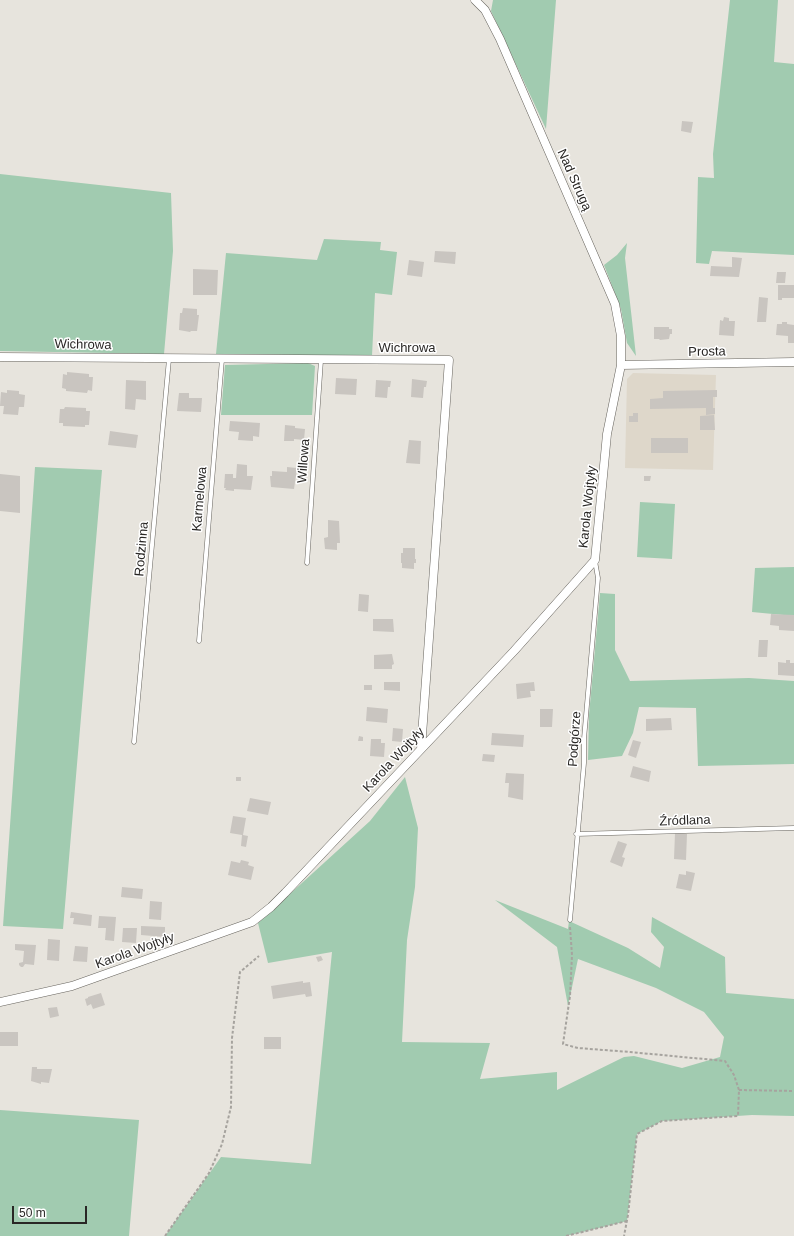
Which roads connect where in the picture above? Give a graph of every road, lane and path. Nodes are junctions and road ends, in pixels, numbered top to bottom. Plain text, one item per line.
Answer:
1 (475, 0) edge
2 (0, 357) edge
3 (169, 358) junction
4 (222, 359) junction
5 (321, 360) junction
6 (794, 362) edge
7 (621, 365) junction
8 (595, 560) junction
9 (307, 563) dead end
10 (198, 641) dead end
11 (134, 742) dead end
12 (421, 749) junction
13 (794, 828) edge
14 (576, 834) junction
15 (570, 920) joint
16 (259, 956) dead end
17 (0, 1002) edge
18 (740, 1090) junction
19 (794, 1091) edge
20 (627, 1221) junction
21 (165, 1236) edge
22 (566, 1236) edge
23 (624, 1236) edge

1 - 7 street, Nad Strugą
2 - 3 street, Wichrowa
3 - 4 street, Wichrowa
3 - 11 lane, Rodzinna
4 - 5 street, Wichrowa
4 - 10 lane, Karmelowa
5 - 9 lane, Willowa
5 - 12 street, Wichrowa
6 - 7 street, Prosta
7 - 8 street, Karola Wojtyły
8 - 12 street, Karola Wojtyły
8 - 14 lane, Podgórze
12 - 17 street, Karola Wojtyły
13 - 14 lane, Źródlana
14 - 15 lane, Podgórze
15 - 18 path
16 - 21 path
18 - 19 path
18 - 20 path
20 - 22 path
20 - 23 path

